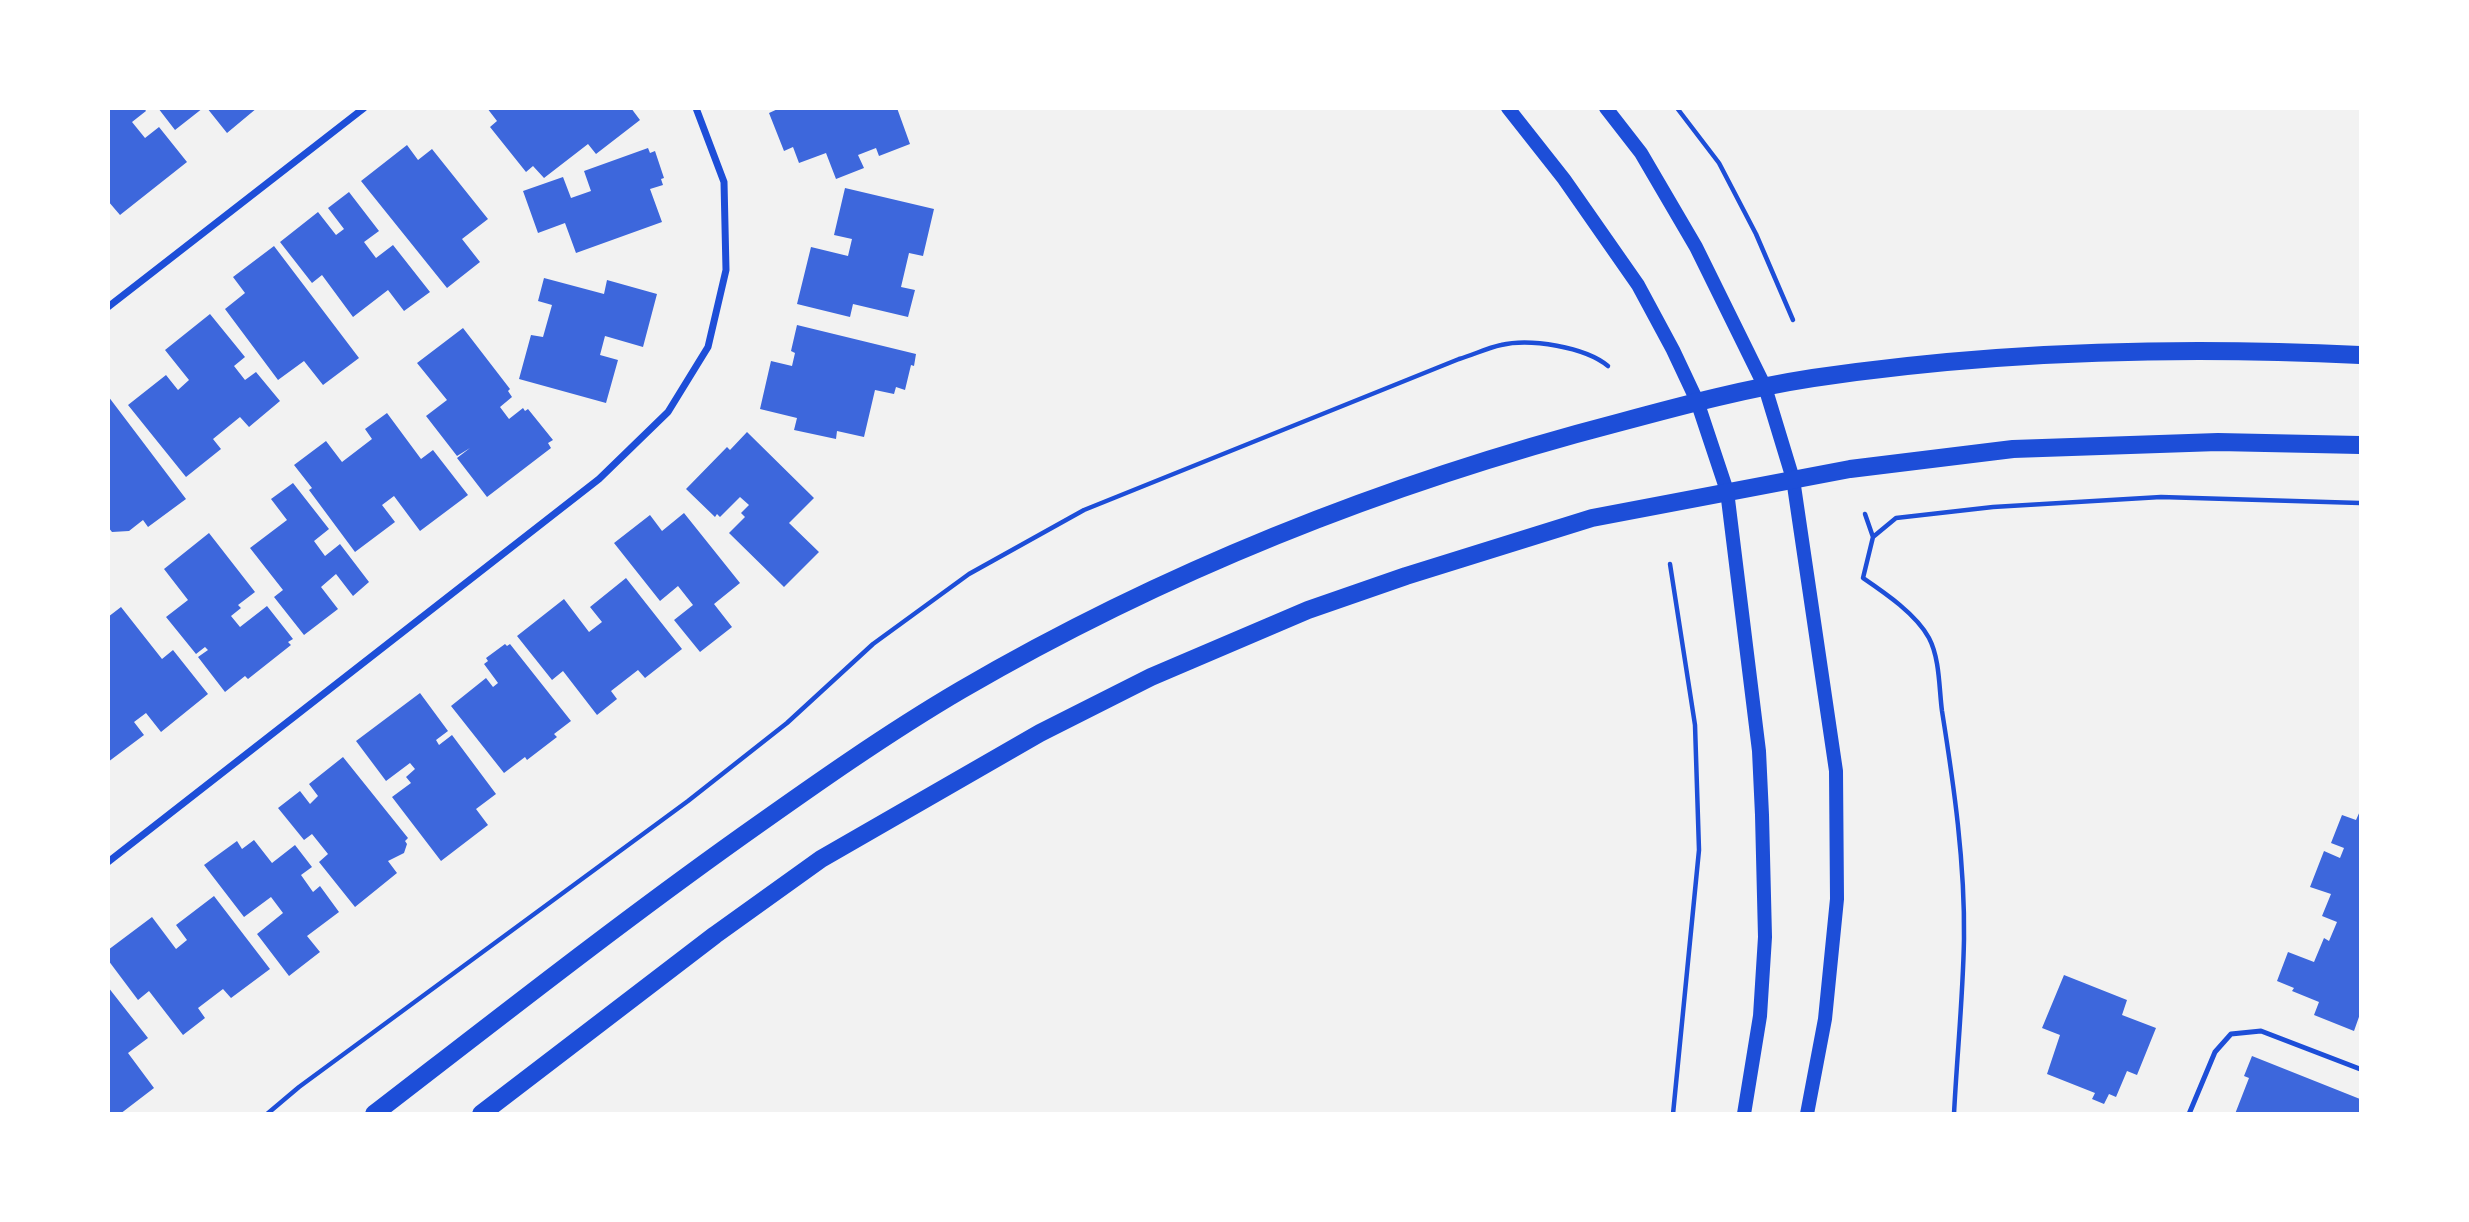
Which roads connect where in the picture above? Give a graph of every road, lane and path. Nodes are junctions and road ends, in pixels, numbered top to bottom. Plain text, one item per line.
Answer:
1 (364, 108) edge
2 (696, 108) edge
3 (1508, 108) edge
4 (1606, 108) edge
5 (1676, 108) edge
6 (108, 307) edge
7 (1793, 320) dead end
8 (2361, 355) edge
9 (1608, 366) dead end
10 (1765, 387) junction
11 (1697, 401) junction
12 (2361, 445) edge
13 (1793, 479) junction
14 (1727, 491) junction
15 (2361, 503) edge
16 (1865, 514) dead end
17 (1873, 537) junction
18 (1670, 564) dead end
19 (108, 862) edge
20 (2361, 1069) edge
21 (267, 1114) edge
22 (374, 1114) edge
23 (481, 1114) edge
24 (1673, 1114) edge
25 (1744, 1114) edge
26 (1807, 1114) edge
27 (1954, 1114) edge
28 (2189, 1114) edge

1 - 6 street
2 - 19 street
3 - 11 main road
4 - 10 main road
5 - 7 path
8 - 10 main road
9 - 21 path
10 - 11 main road
10 - 13 main road
11 - 14 main road
11 - 22 main road
12 - 13 main road
13 - 14 main road
13 - 26 main road
14 - 23 main road
14 - 25 main road
15 - 17 path
16 - 17 path
17 - 27 path
18 - 24 path
20 - 28 lane

